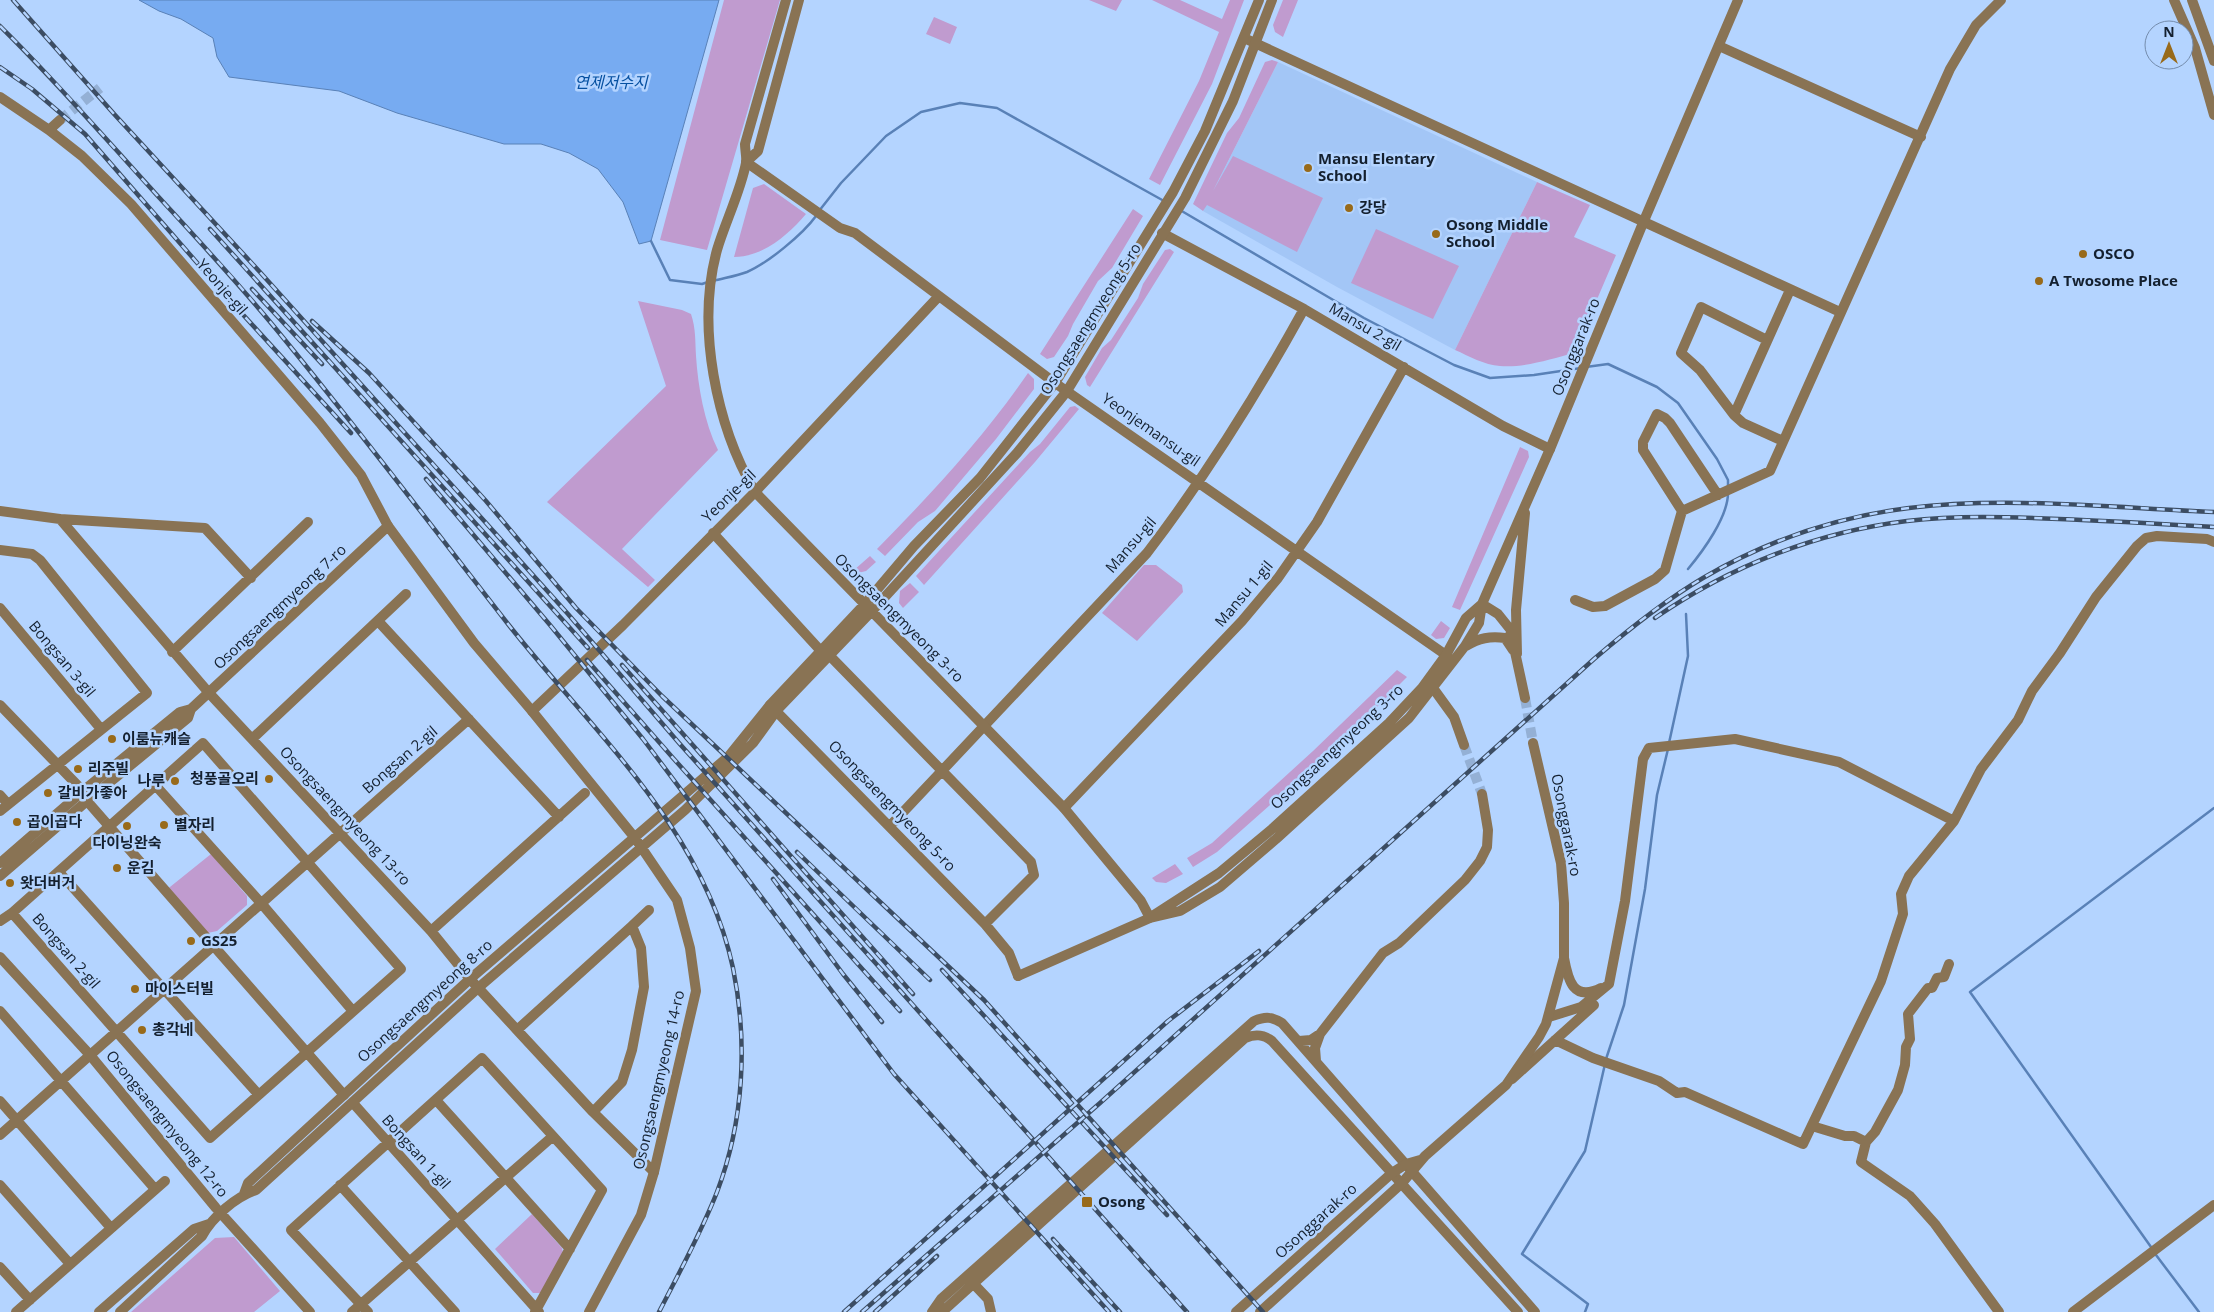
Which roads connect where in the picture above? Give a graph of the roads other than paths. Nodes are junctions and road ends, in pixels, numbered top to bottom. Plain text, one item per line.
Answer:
1 (786, 0) edge
2 (798, 0) edge
3 (1259, 0) edge
4 (1272, 0) edge
5 (1738, 0) edge
6 (2001, 0) edge
7 (2174, 0) edge
8 (2192, 0) edge
9 (1244, 38) junction
10 (1255, 43) junction
11 (1719, 46) junction
12 (2214, 61) edge
13 (0, 97) edge
14 (2214, 115) edge
15 (60, 120) tunnel mouth
16 (49, 130) junction
17 (1921, 137) junction
18 (746, 162) junction
19 (1643, 223) junction
20 (1162, 234) junction
21 (1790, 290) junction
22 (939, 296) junction
23 (1304, 309) junction
24 (1840, 312) junction
25 (1767, 340) junction
26 (1404, 367) junction
27 (1055, 383) junction
28 (1067, 391) junction
29 (1734, 415) junction
30 (1783, 441) junction
31 (1550, 449) junction
32 (1200, 483) junction
33 (755, 492) junction
34 (1720, 494) junction
35 (1527, 501) junction
36 (0, 511) edge
37 (1682, 511) junction
38 (60, 519) junction
39 (308, 522) dead end
40 (388, 526) junction
41 (713, 533) junction
42 (2214, 542) edge
43 (0, 550) edge
44 (1297, 552) junction
45 (251, 578) junction
46 (406, 594) dead end
47 (1575, 600) dead end
48 (1482, 604) junction
49 (0, 608) edge
50 (868, 608) junction
51 (378, 621) junction
52 (1465, 646) junction
53 (172, 652) junction
54 (825, 653) junction
55 (1516, 654) junction
56 (1446, 655) junction
57 (1433, 688) junction
58 (209, 693) junction
59 (1525, 698) tunnel mouth
60 (0, 705) edge
61 (773, 708) junction
62 (191, 709) junction
63 (532, 711) junction
64 (469, 720) junction
65 (984, 725) junction
66 (101, 729) junction
67 (254, 738) junction
68 (1533, 742) tunnel mouth
69 (1464, 745) tunnel mouth
70 (57, 764) junction
71 (942, 771) junction
72 (156, 786) junction
73 (83, 791) junction
74 (586, 793) dead end
75 (1482, 794) tunnel mouth
76 (0, 795) edge
77 (87, 801) junction
78 (4, 808) edge
79 (1064, 808) junction
80 (559, 817) junction
81 (1954, 821) junction
82 (890, 826) junction
83 (108, 827) junction
84 (339, 833) junction
85 (635, 838) junction
86 (641, 848) junction
87 (307, 862) junction
88 (0, 863) edge
89 (59, 872) junction
90 (0, 876) edge
91 (261, 903) junction
92 (649, 910) dead end
93 (12, 913) junction
94 (1150, 918) junction
95 (0, 921) edge
96 (986, 924) junction
97 (632, 926) junction
98 (431, 931) junction
99 (213, 946) junction
100 (0, 957) edge
101 (1564, 958) junction
102 (1949, 964) dead end
103 (470, 979) junction
104 (1609, 984) junction
105 (478, 988) junction
106 (164, 989) junction
107 (352, 1010) junction
108 (0, 1011) edge
109 (1549, 1017) junction
110 (517, 1030) junction
111 (116, 1032) junction
112 (1320, 1034) junction
113 (1555, 1040) junction
114 (1299, 1041) junction
115 (306, 1054) junction
116 (90, 1055) junction
117 (1316, 1061) junction
118 (60, 1081) junction
119 (1506, 1085) junction
120 (258, 1094) junction
121 (344, 1095) junction
122 (436, 1100) junction
123 (0, 1101) edge
124 (353, 1103) junction
125 (593, 1112) junction
126 (16, 1120) junction
127 (1812, 1126) junction
128 (0, 1135) edge
129 (552, 1137) junction
130 (388, 1142) junction
131 (1866, 1142) junction
132 (1420, 1160) junction
133 (1406, 1164) junction
134 (654, 1172) junction
135 (1413, 1172) junction
136 (1392, 1173) junction
137 (506, 1177) junction
138 (165, 1181) dead end
139 (1402, 1184) junction
140 (0, 1185) edge
141 (340, 1185) junction
142 (155, 1189) junction
143 (244, 1194) junction
144 (2214, 1206) edge
145 (221, 1213) junction
146 (457, 1220) junction
147 (209, 1224) junction
148 (111, 1228) junction
149 (570, 1249) junction
150 (409, 1262) junction
151 (70, 1264) junction
152 (0, 1267) edge
153 (970, 1279) junction
154 (30, 1300) junction
155 (364, 1308) edge
156 (537, 1311) edge
157 (16, 1312) edge
158 (99, 1312) edge
159 (120, 1312) edge
160 (310, 1312) edge
161 (352, 1312) edge
162 (455, 1312) edge
163 (590, 1312) edge
164 (932, 1312) edge
165 (942, 1312) edge
166 (991, 1312) edge
167 (1236, 1312) edge
168 (1260, 1312) edge
169 (1518, 1312) edge
170 (1535, 1312) edge
171 (1999, 1312) edge
172 (2073, 1312) edge

1 - 18 street
2 - 18 street
3 - 9 street, Osongsaengmyeong 5-ro
4 - 10 street, Osongsaengmyeong 5-ro
5 - 11 street, Osonggarak-ro
6 - 17 street
7 - 14 street
8 - 12 street
9 - 10 street
9 - 27 street, Osongsaengmyeong 5-ro
10 - 19 street
10 - 20 street, Osongsaengmyeong 5-ro
11 - 17 street
11 - 19 street, Osonggarak-ro
13 - 16 street, Yeonje-gil
15 - 16 street
16 - 40 street, Yeonje-gil
17 - 24 street
18 - 22 street, Yeonjemansu-gil
18 - 33 street, Osongsaengmyeong 3-ro
19 - 21 street
19 - 31 street, Osonggarak-ro
20 - 23 street, Mansu 2-gil
20 - 28 street, Osongsaengmyeong 5-ro
21 - 24 street
21 - 25 street
22 - 27 street, Yeonjemansu-gil
22 - 33 street, Yeonje-gil
23 - 26 street, Mansu 2-gil
23 - 32 street, Mansu-gil
24 - 30 street
25 - 29 street
25 - 29 street
26 - 31 street, Mansu 2-gil
26 - 44 street, Mansu 1-gil
27 - 28 street, Yeonjemansu-gil
27 - 50 street, Osongsaengmyeong 5-ro
28 - 32 street, Yeonjemansu-gil
28 - 50 street, Osongsaengmyeong 5-ro
29 - 30 street
30 - 34 street
31 - 35 street, Osonggarak-ro
32 - 44 street, Yeonjemansu-gil
32 - 65 street, Mansu-gil
33 - 41 street, Yeonje-gil
33 - 50 street, Osongsaengmyeong 3-ro
34 - 37 street
34 - 37 street
35 - 48 street, Osonggarak-ro
35 - 55 street
36 - 38 street
37 - 47 street
38 - 45 street
38 - 53 street, Osongsaengmyeong 13-ro
39 - 45 street
40 - 58 street, Osongsaengmyeong 7-ro
40 - 63 street, Yeonje-gil
41 - 54 street
41 - 63 street, Yeonje-gil
42 - 81 street
43 - 66 street
44 - 56 street, Yeonjemansu-gil
44 - 79 street, Mansu 1-gil
45 - 53 street
46 - 51 street
48 - 52 street, Osongsaengmyeong 3-ro
48 - 55 street
48 - 56 street, Osongsaengmyeong 3-ro
49 - 66 street, Bongsan 3-gil
50 - 54 street, Osongsaengmyeong 5-ro
50 - 65 street, Osongsaengmyeong 3-ro
51 - 64 street
51 - 67 street
52 - 55 street
52 - 57 street, Osongsaengmyeong 3-ro
53 - 58 street, Osongsaengmyeong 13-ro
54 - 61 street, Osongsaengmyeong 5-ro
54 - 71 street
55 - 59 street
56 - 94 street, Osongsaengmyeong 3-ro
57 - 69 street
57 - 94 street, Osongsaengmyeong 3-ro
58 - 62 street, Osongsaengmyeong 7-ro
58 - 67 street, Osongsaengmyeong 13-ro
60 - 70 street
61 - 82 street, Osongsaengmyeong 5-ro
61 - 85 street, Osongsaengmyeong 8-ro
61 - 86 street, Osongsaengmyeong 8-ro
62 - 73 street, Osongsaengmyeong 7-ro
62 - 77 street, Osongsaengmyeong 7-ro
63 - 85 street, Osongsaengmyeong 14-ro
64 - 80 street
64 - 84 street, Bongsan 2-gil
65 - 71 street, Mansu-gil
65 - 79 street, Osongsaengmyeong 3-ro
66 - 70 street
67 - 84 street, Osongsaengmyeong 13-ro
68 - 101 street, Osonggarak-ro
70 - 73 street
70 - 78 street
71 - 82 street, Mansu-gil
71 - 96 street
72 - 83 street
72 - 87 street
72 - 91 street
73 - 88 street, Osongsaengmyeong 7-ro
74 - 80 street
75 - 112 street
76 - 78 street
77 - 83 street
77 - 90 street, Osongsaengmyeong 7-ro
79 - 94 street, Osongsaengmyeong 3-ro
80 - 98 street
81 - 104 street
81 - 127 street
82 - 96 street, Osongsaengmyeong 5-ro
83 - 89 street
83 - 99 street
84 - 87 street, Bongsan 2-gil
84 - 98 street, Osongsaengmyeong 13-ro
85 - 86 street, Osongsaengmyeong 14-ro
85 - 103 street, Osongsaengmyeong 8-ro
86 - 105 street, Osongsaengmyeong 8-ro
86 - 134 street, Osongsaengmyeong 14-ro
87 - 91 street, Bongsan 2-gil
87 - 107 street
89 - 93 street
89 - 106 street
91 - 99 street, Bongsan 2-gil
91 - 107 street
92 - 97 street
93 - 95 street
93 - 111 street, Bongsan 2-gil
94 - 96 street, Osongsaengmyeong 5-ro
97 - 110 street
97 - 125 street
98 - 103 street, Osongsaengmyeong 13-ro
99 - 106 street, Bongsan 2-gil
99 - 115 street
100 - 116 street, Osongsaengmyeong 12-ro
101 - 104 street
101 - 109 street, Osonggarak-ro
102 - 131 street
103 - 105 street, Osongsaengmyeong 13-ro
103 - 121 street, Osongsaengmyeong 8-ro
104 - 109 street
104 - 113 street
105 - 110 street, Osongsaengmyeong 13-ro
105 - 124 street, Osongsaengmyeong 8-ro
106 - 111 street, Bongsan 2-gil
106 - 120 street
107 - 115 street
108 - 118 street
109 - 119 street, Osonggarak-ro
110 - 125 street, Osongsaengmyeong 13-ro
111 - 116 street, Bongsan 2-gil
111 - 120 street, Bongsan 2-gil
112 - 114 street
112 - 117 street
113 - 119 street
113 - 127 street
114 - 117 street
114 - 153 street
115 - 120 street
115 - 121 street
116 - 118 street, Bongsan 2-gil
116 - 145 street, Osongsaengmyeong 12-ro
117 - 133 street
118 - 126 street, Bongsan 2-gil
118 - 142 street
119 - 132 street, Osonggarak-ro
121 - 143 street, Osongsaengmyeong 8-ro
122 - 129 street
122 - 130 street
122 - 137 street
123 - 126 street
124 - 130 street, Bongsan 1-gil
124 - 143 street, Osongsaengmyeong 8-ro
125 - 134 street, Osongsaengmyeong 13-ro
126 - 128 street, Bongsan 2-gil
126 - 148 street
127 - 131 street
129 - 137 street
129 - 149 street
130 - 141 street
130 - 146 street, Bongsan 1-gil
131 - 171 street
132 - 133 street, Osonggarak-ro
132 - 135 street, Osonggarak-ro
133 - 135 street
133 - 136 street, Osonggarak-ro
134 - 163 street, Osongsaengmyeong 14-ro
135 - 139 street, Osonggarak-ro
135 - 170 street
136 - 139 street
136 - 153 street
136 - 167 street, Osonggarak-ro
137 - 146 street
137 - 149 street
138 - 142 street
139 - 168 street, Osonggarak-ro
139 - 169 street
140 - 151 street
141 - 150 street
141 - 155 street
142 - 148 street
143 - 145 street, Osongsaengmyeong 8-ro
144 - 172 street
145 - 147 street, Osongsaengmyeong 8-ro
145 - 160 street, Osongsaengmyeong 12-ro
146 - 150 street
146 - 156 street, Bongsan 1-gil
147 - 158 street, Osongsaengmyeong 8-ro
147 - 159 street, Osongsaengmyeong 8-ro
148 - 151 street
149 - 156 street
150 - 155 street
150 - 162 street
151 - 154 street
152 - 154 street
153 - 164 street
153 - 165 street
153 - 166 street
154 - 157 street
155 - 161 street

